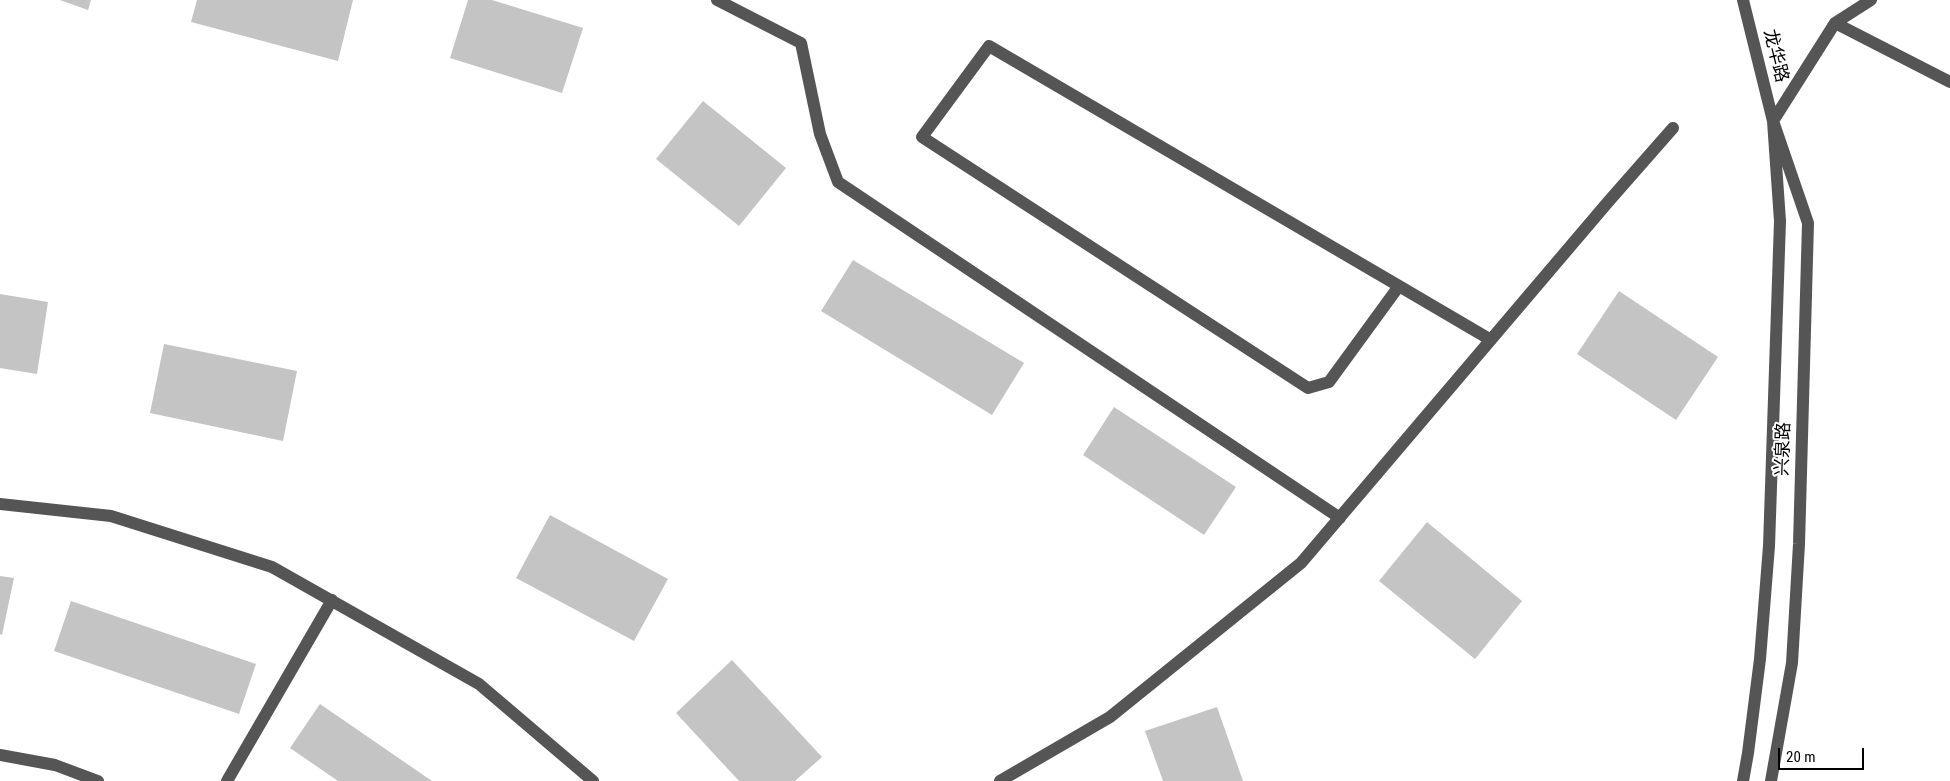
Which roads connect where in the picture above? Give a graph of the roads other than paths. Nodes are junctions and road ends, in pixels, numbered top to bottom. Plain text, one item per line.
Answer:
1 (717, 0) edge
2 (1743, 0) edge
3 (1870, 0) edge
4 (1835, 23) junction
5 (1950, 82) edge
6 (1773, 121) junction
7 (1673, 128) dead end
8 (1399, 286) junction
9 (1491, 340) junction
10 (0, 504) edge
11 (1340, 518) junction
12 (332, 600) junction
13 (0, 755) edge
14 (98, 781) edge
15 (227, 781) edge
16 (593, 781) edge
17 (1000, 781) edge
18 (1743, 781) edge
19 (1771, 781) edge

1 - 11 street
2 - 6 street, 龙华路
3 - 4 street
4 - 5 street
4 - 6 street
6 - 18 street, 兴泉路
6 - 19 street, 兴泉路
7 - 9 street
8 - 8 street
8 - 9 street
9 - 11 street
10 - 12 street
11 - 17 street
12 - 15 street
12 - 16 street
13 - 14 street

